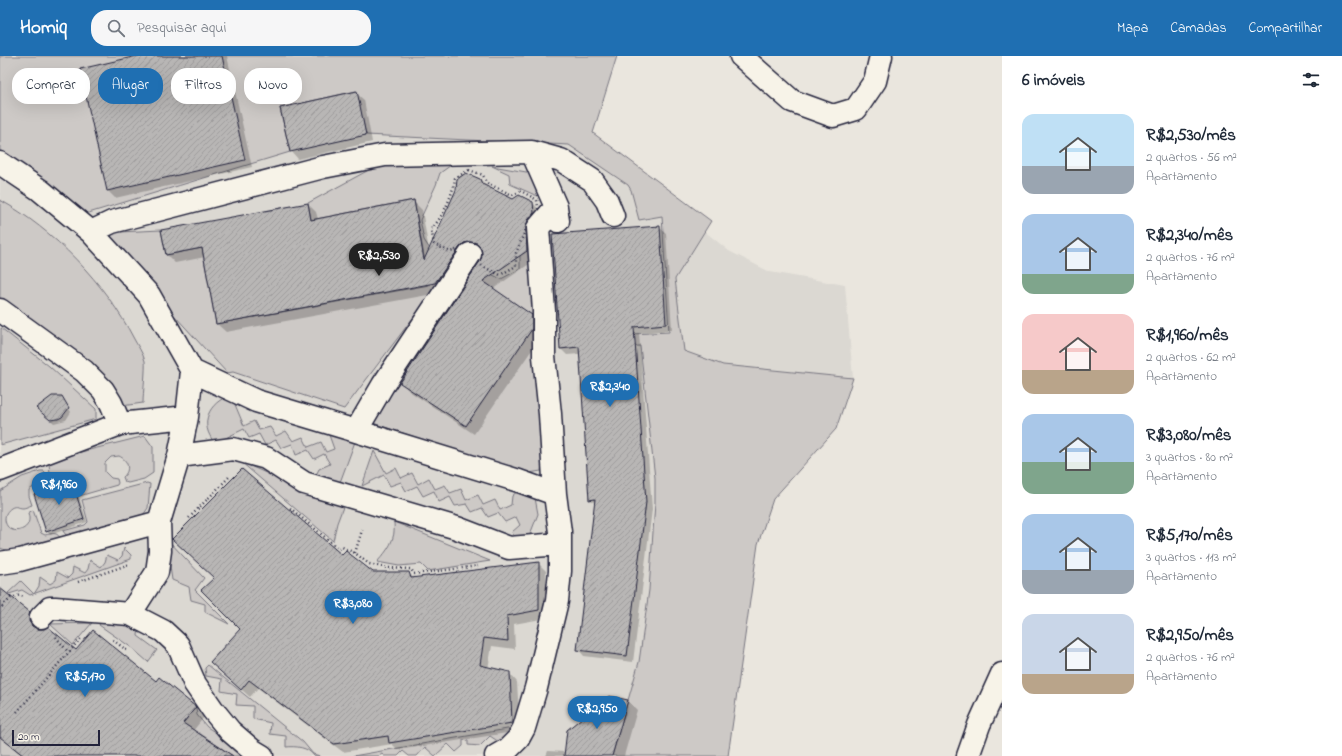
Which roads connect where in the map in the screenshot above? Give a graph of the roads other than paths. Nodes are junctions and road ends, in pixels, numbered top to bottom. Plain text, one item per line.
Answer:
1 (741, 56) edge
2 (881, 56) edge
3 (532, 152) junction
4 (0, 163) edge
5 (612, 216) dead end
6 (92, 232) junction
7 (470, 254) road end
8 (0, 310) edge
9 (192, 371) junction
10 (187, 417) junction
11 (120, 424) junction
12 (356, 431) junction
13 (178, 456) junction
14 (0, 470) edge
15 (555, 494) junction
16 (159, 522) junction
17 (560, 544) junction
18 (0, 563) edge
19 (130, 614) junction
20 (41, 617) dead end
21 (1002, 674) edge
22 (262, 756) edge
23 (496, 756) edge
24 (968, 756) edge

1 - 2 street
3 - 5 street
3 - 6 street
3 - 15 street
4 - 6 street
6 - 9 street
7 - 12 street
8 - 11 street
9 - 10 street
9 - 12 street
10 - 11 street
10 - 13 street
11 - 14 street
12 - 15 street
13 - 16 street
13 - 17 street
15 - 17 street
16 - 18 street
16 - 19 street
17 - 23 street
19 - 20 street
19 - 22 street
21 - 24 street

